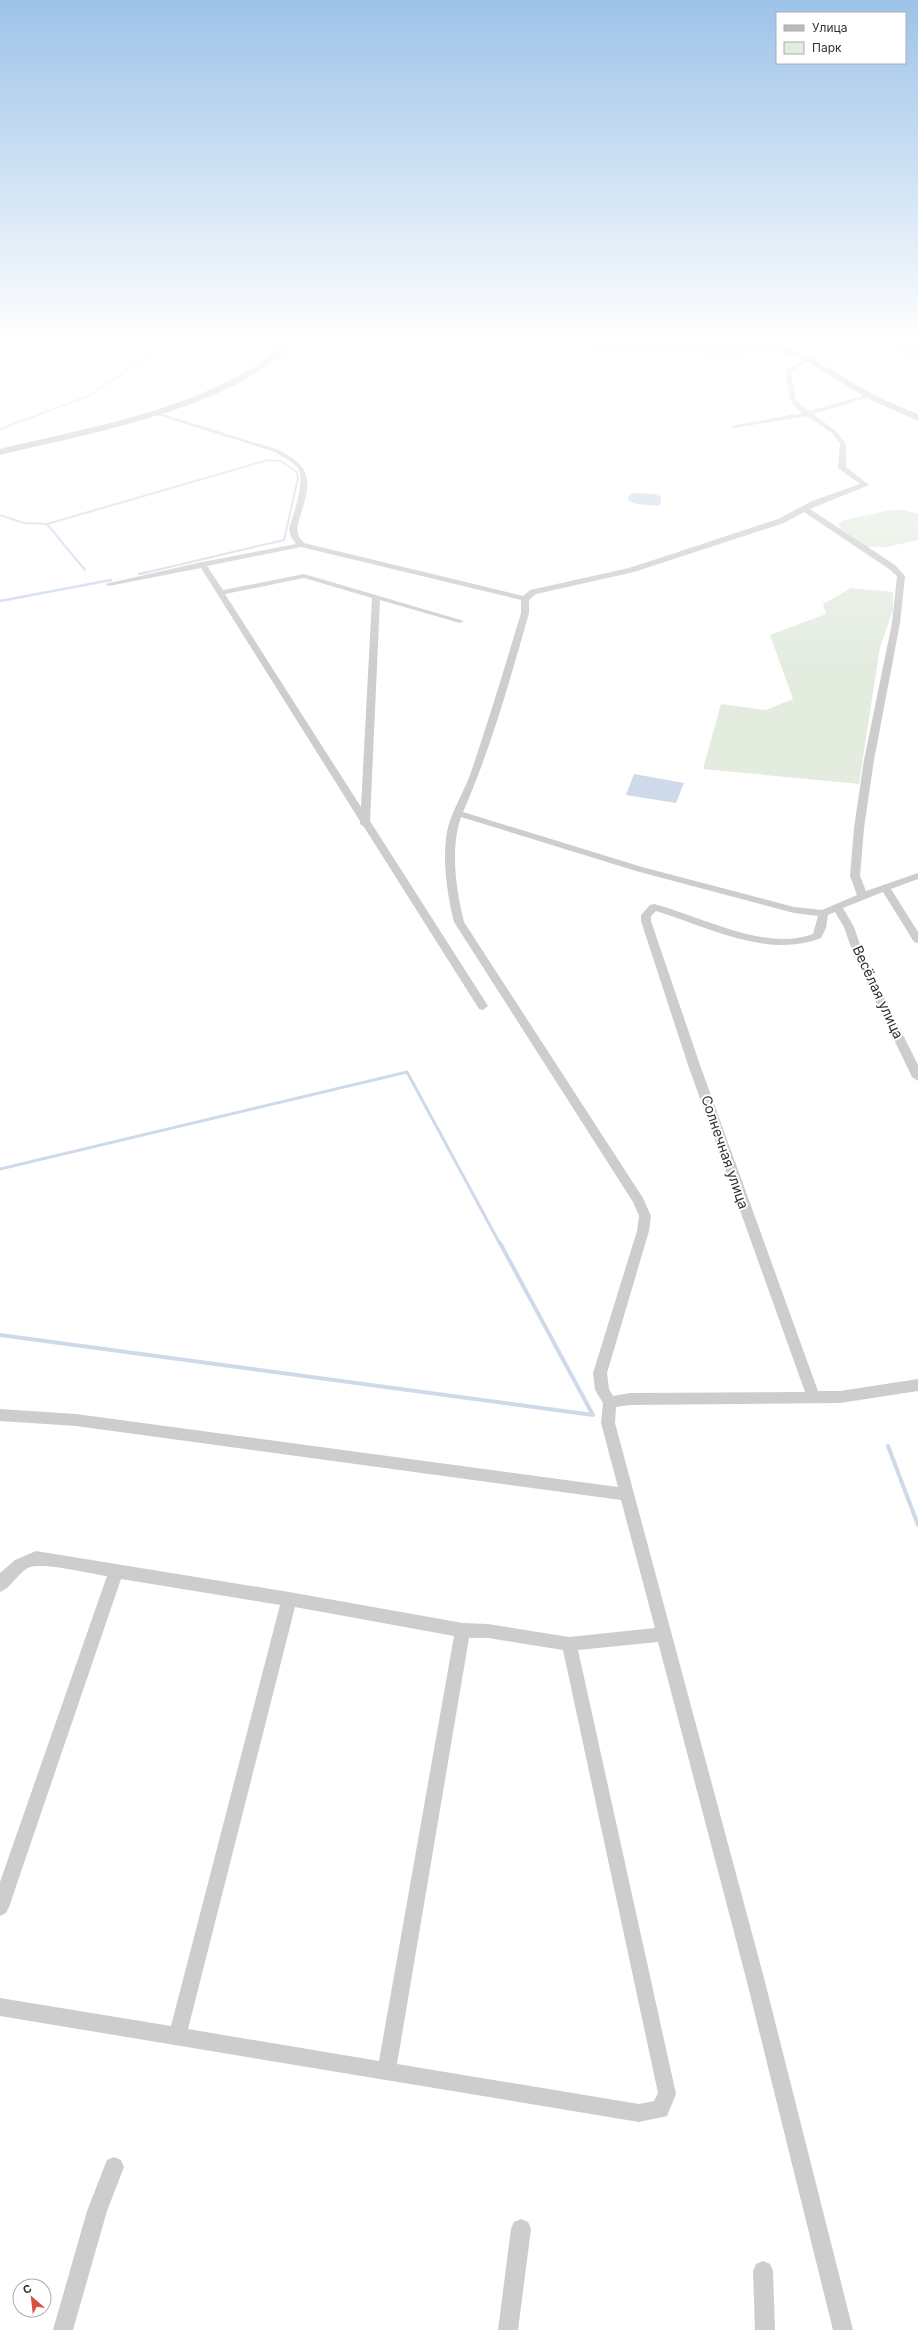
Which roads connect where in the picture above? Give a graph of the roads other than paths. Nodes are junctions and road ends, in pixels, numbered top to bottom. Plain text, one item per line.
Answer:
1 (13, 449) edge
2 (270, 449) edge
3 (843, 449) edge
4 (0, 452) edge
5 (805, 509) junction
6 (301, 544) junction
7 (202, 564) junction
8 (109, 584) dead end
9 (220, 593) junction
10 (376, 598) junction
11 (525, 599) junction
12 (460, 621) dead end
13 (458, 813) junction
14 (365, 824) junction
15 (918, 876) edge
16 (885, 888) junction
17 (863, 896) junction
18 (838, 908) junction
19 (823, 914) junction
20 (918, 940) edge
21 (483, 1006) dead end
22 (918, 1077) edge
23 (918, 1385) edge
24 (814, 1398) junction
25 (610, 1402) junction
26 (0, 1415) edge
27 (626, 1494) junction
28 (116, 1570) junction
29 (0, 1585) edge
30 (289, 1599) junction
31 (463, 1630) junction
32 (663, 1634) junction
33 (569, 1644) junction
34 (0, 1906) edge
35 (0, 2007) edge
36 (177, 2037) junction
37 (386, 2072) junction
38 (114, 2167) dead end
39 (521, 2229) dead end
40 (763, 2271) dead end
41 (63, 2330) edge
42 (508, 2330) edge
43 (766, 2330) edge
44 (843, 2330) edge

1 - 4 street
2 - 6 street
3 - 5 street
5 - 11 street
5 - 17 street
6 - 7 street
6 - 11 street
7 - 8 street
7 - 9 street
9 - 10 street
9 - 14 street
10 - 12 street
10 - 14 street
11 - 13 street
13 - 19 street
13 - 25 street
14 - 21 street
15 - 16 street
16 - 17 street
16 - 20 street
17 - 18 street
18 - 19 street
18 - 22 street, Весёлая улица
19 - 24 street, Солнечная улица
23 - 24 street
24 - 25 street
25 - 27 street
26 - 27 street
27 - 32 street
28 - 29 street
28 - 30 street
28 - 34 street
30 - 31 street
30 - 36 street
31 - 33 street
31 - 37 street
32 - 33 street
32 - 44 street
33 - 37 street
35 - 36 street
36 - 37 street
38 - 41 street
39 - 42 street
40 - 43 street

